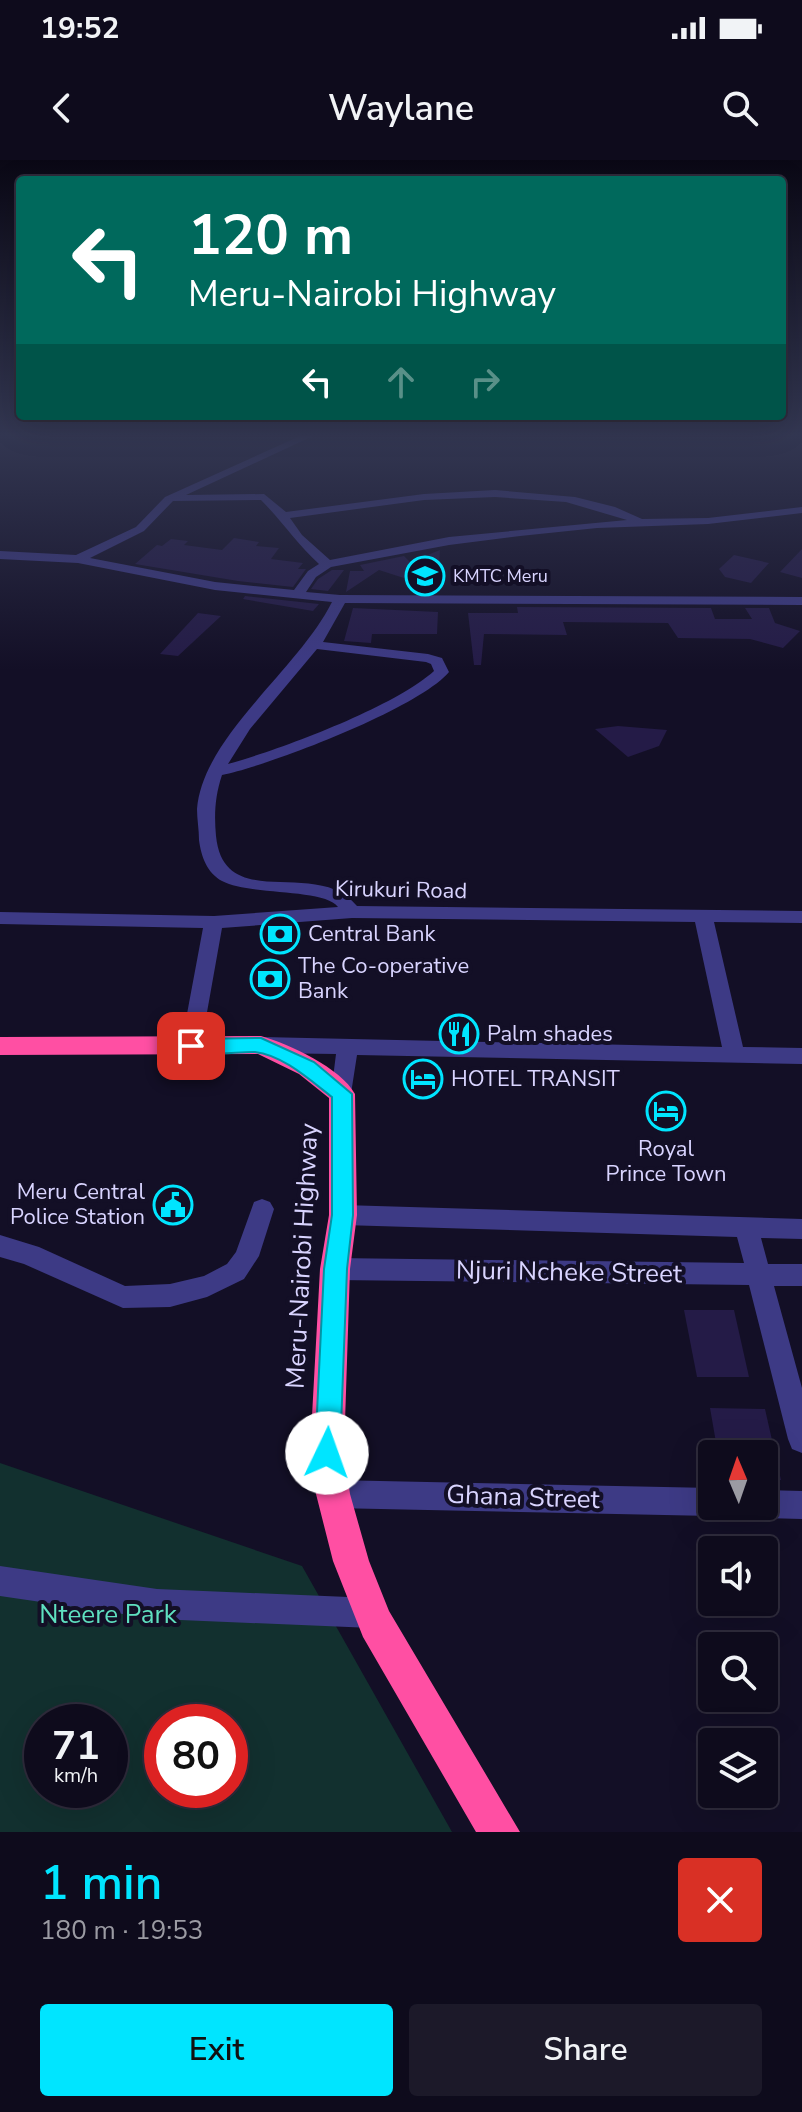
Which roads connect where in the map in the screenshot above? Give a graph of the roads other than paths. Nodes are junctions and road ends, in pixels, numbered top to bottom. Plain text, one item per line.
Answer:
1 (154, 514) edge
2 (296, 514) edge
3 (624, 514) edge
4 (768, 514) edge
5 (283, 516) joint
6 (640, 522) junction
7 (0, 555) edge
8 (78, 559) junction
9 (327, 564) junction
10 (298, 594) junction
11 (340, 599) junction
12 (802, 601) edge
13 (317, 645) junction
14 (216, 771) junction
15 (352, 912) junction
16 (703, 917) junction
17 (802, 917) edge
18 (0, 918) edge
19 (214, 922) junction
20 (261, 1045) junction
21 (0, 1046) edge
22 (191, 1046) junction
23 (347, 1047) junction
24 (734, 1054) junction
25 (802, 1056) edge
26 (342, 1094) junction
27 (262, 1209) dead end
28 (343, 1215) junction
29 (747, 1229) junction
30 (802, 1229) edge
31 (0, 1246) edge
32 (335, 1269) junction
33 (802, 1275) edge
34 (758, 1276) junction
35 (802, 1439) edge
36 (333, 1494) junction
37 (698, 1502) edge
38 (778, 1504) edge
39 (802, 1505) edge
40 (0, 1581) edge
41 (372, 1613) junction
42 (499, 1832) edge

1 - 8 street
2 - 5 street
3 - 6 street
4 - 6 street
5 - 9 street
6 - 9 street
7 - 8 street
8 - 10 street
9 - 10 street
10 - 11 street
11 - 12 street
11 - 13 street
13 - 14 street
13 - 14 street
14 - 15 street
15 - 16 street, Kirukuri Road
15 - 19 street, Kirukuri Road
16 - 17 street, Kirukuri Road
16 - 24 street
18 - 19 street, Kirukuri Road
19 - 22 street
20 - 22 highway
20 - 23 street
20 - 26 highway
21 - 22 highway
23 - 24 street
23 - 26 street
24 - 25 street
26 - 28 highway, Meru-Nairobi Highway
27 - 31 street
28 - 29 street, Njuri Ncheke Street
28 - 32 highway, Meru-Nairobi Highway
29 - 30 street, Njuri Ncheke Street
29 - 34 street
32 - 34 street, Njuri Ncheke Street
32 - 36 highway, Meru-Nairobi Highway
33 - 34 street, Njuri Ncheke Street
34 - 35 street
36 - 37 street, Ghana Street
36 - 41 highway, Meru-Nairobi Highway
38 - 39 street
40 - 41 street
41 - 42 highway, Meru-Nairobi Highway

